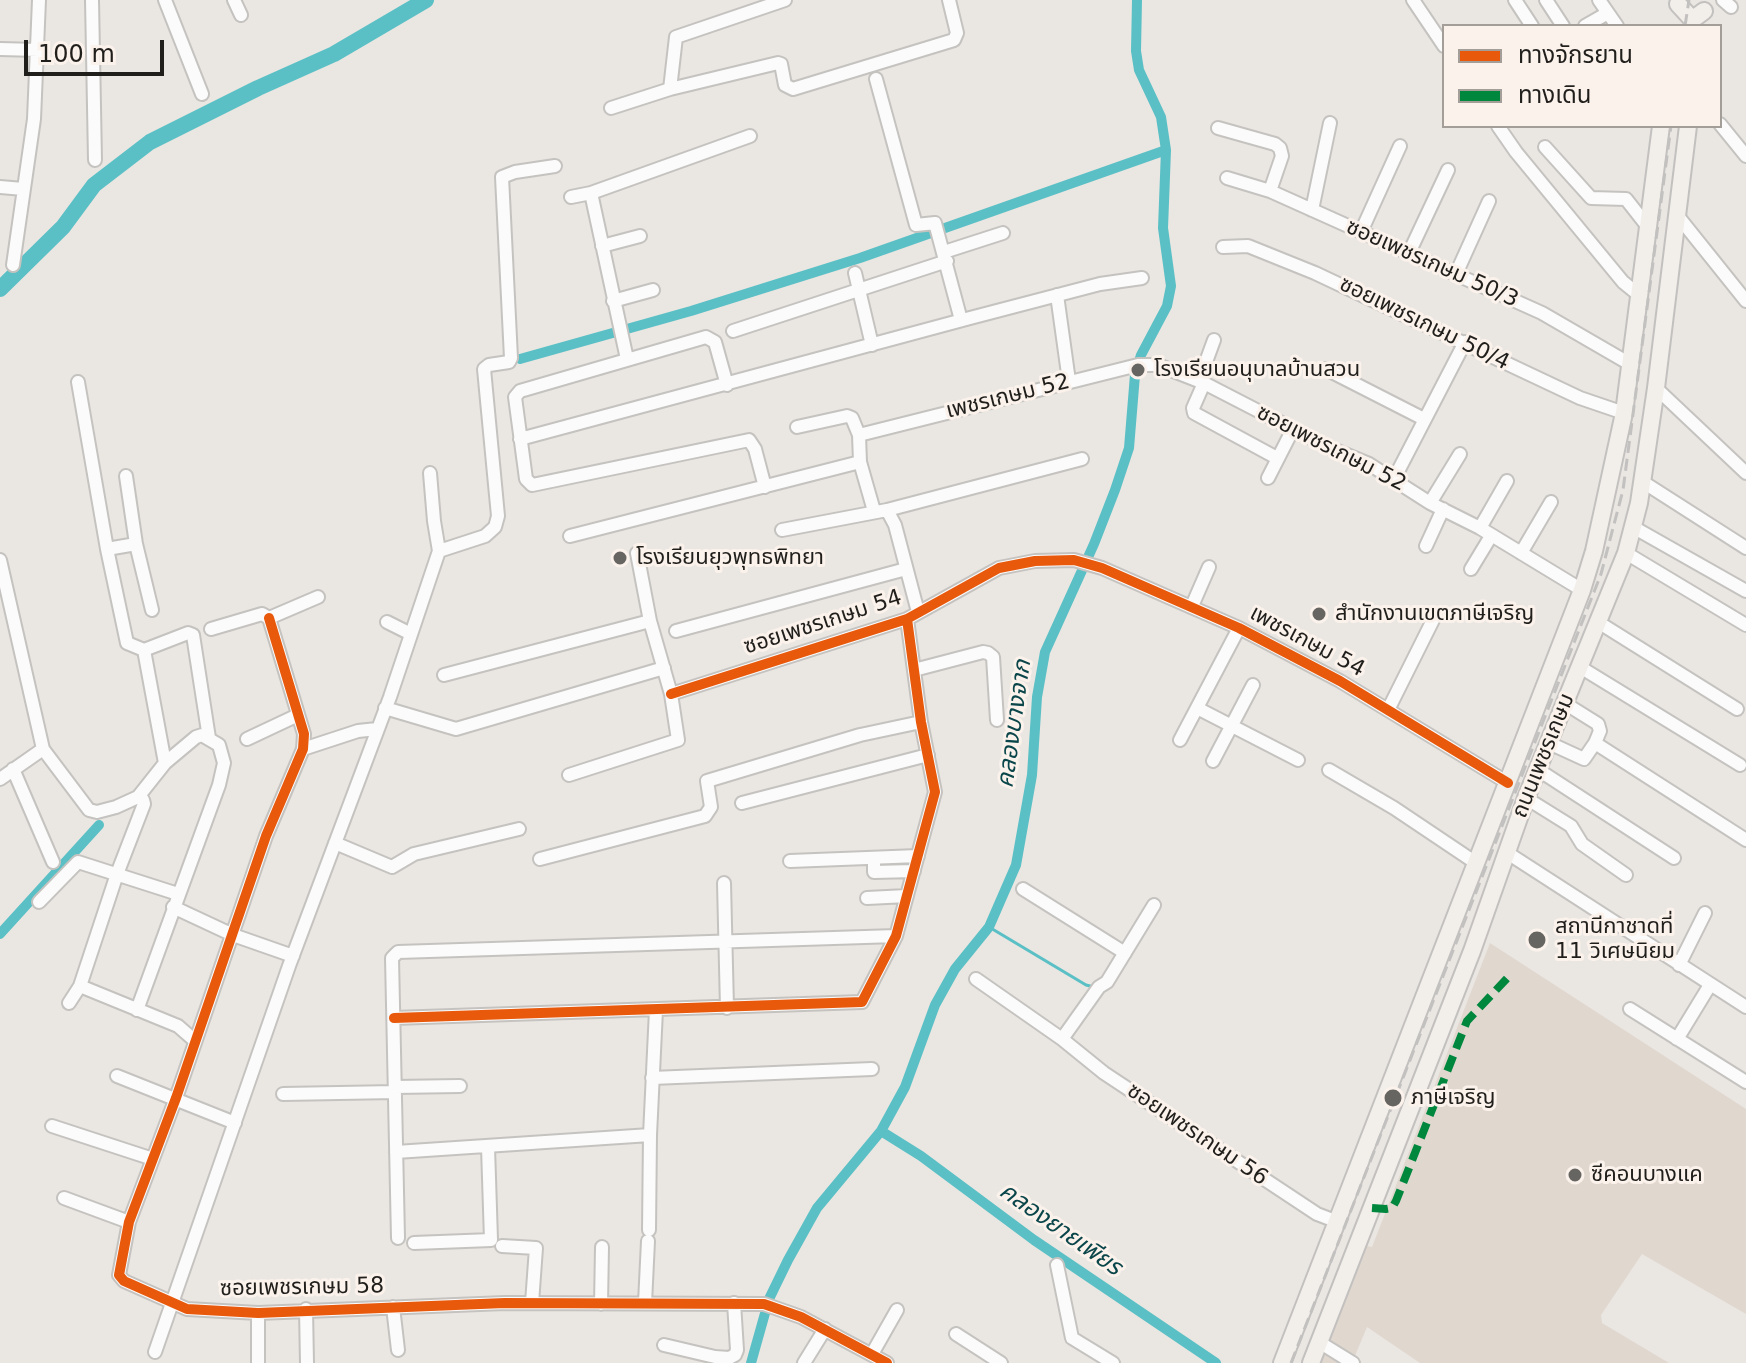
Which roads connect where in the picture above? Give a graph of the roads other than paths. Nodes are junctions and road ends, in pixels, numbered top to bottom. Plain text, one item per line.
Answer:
1 (39, 0) edge
2 (92, 0) edge
3 (165, 0) edge
4 (234, 0) edge
5 (785, 0) edge
6 (949, 0) edge
7 (1413, 0) edge
8 (1515, 0) edge
9 (1546, 0) edge
10 (1599, 0) edge
11 (1678, 2) edge
12 (1704, 12) edge
13 (1606, 14) junction
14 (241, 15) dead end
15 (1531, 24) edge
16 (1562, 24) edge
17 (1588, 24) edge
18 (1615, 24) edge
19 (1675, 24) edge
20 (1442, 43) edge
21 (0, 49) edge
22 (38, 50) junction
23 (876, 79) dead end
24 (670, 89) junction
25 (202, 94) dead end
26 (611, 108) dead end
27 (1330, 123) dead end
28 (1722, 126) edge
29 (1218, 128) dead end
30 (1499, 128) edge
31 (1661, 128) edge
32 (1688, 128) edge
33 (750, 136) dead end
34 (1400, 146) dead end
35 (1545, 147) dead end
36 (1746, 156) edge
37 (95, 160) dead end
38 (555, 166) dead end
39 (1448, 170) dead end
40 (1227, 178) dead end
41 (0, 187) edge
42 (23, 189) junction
43 (1270, 191) junction
44 (591, 193) junction
45 (571, 197) dead end
46 (1489, 201) dead end
47 (1312, 210) junction
48 (1677, 215) junction
49 (1648, 227) junction
50 (1361, 232) junction
51 (1003, 233) dead end
52 (640, 236) dead end
53 (602, 246) junction
54 (1223, 247) dead end
55 (1409, 253) junction
56 (946, 256) junction
57 (13, 265) dead end
58 (855, 273) dead end
59 (1456, 274) junction
60 (1142, 278) dead end
61 (653, 290) dead end
62 (859, 291) junction
63 (1057, 295) junction
64 (1639, 295) junction
65 (613, 301) junction
66 (1746, 301) edge
67 (961, 320) junction
68 (733, 331) dead end
69 (1214, 340) dead end
70 (1465, 342) junction
71 (872, 345) junction
72 (627, 359) junction
73 (1630, 364) junction
74 (1158, 365) joint
75 (1326, 369) dead end
76 (1069, 381) junction
77 (78, 382) dead end
78 (1201, 382) junction
79 (727, 385) junction
80 (1656, 388) junction
81 (1624, 413) junction
82 (1424, 419) junction
83 (797, 427) dead end
84 (1293, 429) junction
85 (859, 435) junction
86 (520, 439) junction
87 (1460, 454) dead end
88 (1746, 454) edge
89 (1277, 458) junction
90 (1082, 459) dead end
91 (860, 462) junction
92 (1734, 462) junction
93 (430, 473) dead end
94 (1746, 473) edge
95 (126, 476) dead end
96 (1268, 478) dead end
97 (1394, 479) junction
98 (1507, 481) dead end
99 (1643, 482) junction
100 (765, 487) junction
101 (1551, 502) dead end
102 (1436, 506) junction
103 (881, 511) junction
104 (1633, 527) junction
105 (782, 530) dead end
106 (1486, 532) junction
107 (570, 536) dead end
108 (136, 544) junction
109 (1426, 546) dead end
110 (1746, 548) edge
111 (107, 549) junction
112 (439, 551) junction
113 (637, 553) dead end
114 (1521, 553) junction
115 (1626, 553) junction
116 (0, 560) edge
117 (1074, 560) joint
118 (1209, 567) dead end
119 (906, 569) junction
120 (1471, 569) dead end
121 (1582, 590) junction
122 (1746, 591) edge
123 (318, 597) dead end
124 (1192, 606) junction
125 (152, 610) dead end
126 (913, 616) junction
127 (269, 618) junction
128 (1433, 620) dead end
129 (650, 621) junction
130 (387, 622) dead end
131 (1598, 622) junction
132 (1746, 625) edge
133 (1239, 628) junction
134 (211, 629) dead end
135 (676, 631) dead end
136 (411, 634) junction
137 (144, 650) junction
138 (1580, 667) junction
139 (664, 668) junction
140 (914, 670) junction
141 (444, 675) dead end
142 (1253, 685) dead end
143 (671, 694) junction
144 (1566, 704) junction
145 (385, 708) junction
146 (1197, 708) junction
147 (1737, 709) dead end
148 (1388, 710) junction
149 (298, 715) junction
150 (997, 720) dead end
151 (921, 722) junction
152 (1231, 726) junction
153 (377, 729) junction
154 (209, 738) junction
155 (247, 739) dead end
156 (1180, 740) dead end
157 (1549, 743) junction
158 (1595, 743) junction
159 (43, 749) junction
160 (303, 749) junction
161 (928, 755) junction
162 (1298, 760) dead end
163 (1213, 761) dead end
164 (165, 763) junction
165 (1740, 765) dead end
166 (13, 769) junction
167 (1537, 769) junction
168 (1329, 770) dead end
169 (569, 775) dead end
170 (0, 779) edge
171 (1508, 783) junction
172 (138, 797) junction
173 (1526, 798) junction
174 (742, 803) dead end
175 (519, 829) dead end
176 (1746, 840) edge
177 (335, 843) junction
178 (1506, 852) junction
179 (918, 856) junction
180 (874, 858) junction
181 (1674, 858) dead end
182 (540, 859) dead end
183 (790, 861) dead end
184 (53, 862) dead end
185 (1476, 863) junction
186 (392, 867) junction
187 (914, 871) junction
188 (117, 874) junction
189 (1626, 875) dead end
190 (386, 881) dead end
191 (724, 883) dead end
192 (1023, 889) dead end
193 (178, 894) junction
194 (907, 896) junction
195 (867, 898) dead end
196 (39, 902) dead end
197 (1154, 905) dead end
198 (173, 907) junction
199 (1705, 913) dead end
200 (233, 935) junction
201 (896, 936) junction
202 (725, 940) junction
203 (1125, 953) junction
204 (293, 956) junction
205 (1679, 965) junction
206 (976, 979) dead end
207 (1710, 985) junction
208 (80, 986) junction
209 (69, 1003) dead end
210 (1746, 1007) edge
211 (727, 1008) junction
212 (1630, 1009) dead end
213 (137, 1010) junction
214 (656, 1010) junction
215 (394, 1018) junction
216 (1062, 1039) junction
217 (1677, 1039) junction
218 (194, 1040) junction
219 (872, 1069) dead end
220 (117, 1076) dead end
221 (652, 1078) junction
222 (1746, 1082) edge
223 (460, 1086) dead end
224 (395, 1090) junction
225 (283, 1094) dead end
226 (176, 1098) junction
227 (235, 1123) junction
228 (52, 1126) dead end
229 (650, 1135) junction
230 (488, 1147) junction
231 (396, 1152) junction
232 (153, 1159) junction
233 (64, 1198) dead end
234 (129, 1222) junction
235 (1338, 1222) junction
236 (398, 1238) dead end
237 (414, 1243) dead end
238 (502, 1246) dead end
239 (602, 1247) dead end
240 (1057, 1265) dead end
241 (172, 1303) junction
242 (532, 1303) junction
243 (645, 1303) junction
244 (734, 1303) junction
245 (601, 1304) junction
246 (393, 1307) junction
247 (306, 1309) junction
248 (897, 1310) dead end
249 (258, 1313) junction
250 (825, 1329) junction
251 (956, 1334) dead end
252 (1319, 1342) junction
253 (664, 1345) dead end
254 (398, 1350) dead end
255 (155, 1352) dead end
256 (872, 1354) junction
257 (258, 1363) edge
258 (307, 1363) edge
259 (804, 1363) edge
260 (887, 1363) edge
261 (1001, 1363) edge
262 (1113, 1363) edge
263 (1282, 1363) edge
264 (1312, 1363) edge
265 (1353, 1363) edge

1 - 22 street
2 - 37 street
3 - 25 street
4 - 14 street
5 - 24 street
6 - 24 street
7 - 20 street
8 - 15 street
9 - 16 street
10 - 13 street
11 - 12 main road
11 - 19 main road
13 - 17 street
13 - 18 street
21 - 22 street
22 - 42 street
23 - 56 street
24 - 26 street
27 - 47 street
28 - 36 street
29 - 43 street
30 - 64 street
31 - 49 main road, ถนนเพชรเกษม
32 - 48 main road, ถนนเพชรเกษม
33 - 44 street
34 - 50 street
35 - 49 street
38 - 112 street
39 - 55 street
40 - 43 street, ซอยเพชรเกษม 50/3
41 - 42 street
42 - 57 street
43 - 47 street, ซอยเพชรเกษม 50/3
44 - 45 street
44 - 53 street
46 - 59 street
47 - 50 street, ซอยเพชรเกษม 50/3
48 - 66 street
48 - 80 main road, ถนนเพชรเกษม
49 - 64 main road, ถนนเพชรเกษม
50 - 55 street, ซอยเพชรเกษม 50/3
51 - 56 street
52 - 53 street
53 - 65 street
54 - 70 street, ซอยเพชรเกษม 50/4
55 - 59 street, ซอยเพชรเกษม 50/3
56 - 62 street
56 - 67 street
58 - 62 street
59 - 73 street, ซอยเพชรเกษม 50/3
60 - 63 street
61 - 65 street
62 - 68 street
62 - 71 street
63 - 67 street
63 - 76 street
64 - 73 main road, ถนนเพชรเกษม
65 - 72 street
67 - 71 street
69 - 78 street
70 - 81 street, ซอยเพชรเกษม 50/4
70 - 82 street
71 - 79 street
72 - 79 street
72 - 86 street
73 - 81 main road, ถนนเพชรเกษม
74 - 76 street, เพชรเกษม 52
74 - 78 street, ซอยเพชรเกษม 52
75 - 82 street
76 - 85 street, เพชรเกษม 52
77 - 111 street
78 - 84 street, ซอยเพชรเกษม 52
78 - 89 street
79 - 86 street
80 - 92 street
80 - 99 main road, ถนนเพชรเกษม
81 - 121 main road, ถนนเพชรเกษม
82 - 97 street
83 - 85 street
84 - 89 street
84 - 97 street, ซอยเพชรเกษม 52
85 - 91 street
86 - 100 street
87 - 102 street
88 - 92 street
89 - 96 street
90 - 103 street
91 - 100 street
91 - 103 street
92 - 94 street
93 - 112 street
95 - 108 street
97 - 102 street, ซอยเพชรเกษม 52
98 - 106 street
99 - 104 main road, ถนนเพชรเกษม
99 - 110 street
100 - 107 street
101 - 114 street
102 - 106 street, ซอยเพชรเกษม 52
102 - 109 street
103 - 105 street
103 - 119 street
104 - 115 main road, ถนนเพชรเกษม
104 - 122 street
106 - 114 street, ซอยเพชรเกษม 52
106 - 120 street
108 - 111 street
108 - 125 street
111 - 137 street
112 - 136 street
113 - 129 street
114 - 121 street, ซอยเพชรเกษม 52
115 - 131 main road, ถนนเพชรเกษม
115 - 132 street
116 - 159 street
117 - 124 street, เพชรเกษม 54
117 - 126 street, ซอยเพชรเกษม 54
118 - 124 street
119 - 126 street
119 - 135 street
121 - 171 main road, ถนนเพชรเกษม
123 - 127 street
124 - 133 street, เพชรเกษม 54
126 - 140 street
126 - 143 street, ซอยเพชรเกษม 54
127 - 134 street
127 - 149 street
128 - 148 street
129 - 139 street
129 - 141 street
130 - 136 street
131 - 138 main road, ถนนเพชรเกษม
131 - 147 street
133 - 146 street
133 - 148 street, เพชรเกษม 54
136 - 145 street
137 - 154 street
137 - 164 street
138 - 144 main road, ถนนเพชรเกษม
138 - 165 street
139 - 143 street
139 - 145 street
140 - 150 street
140 - 151 street
142 - 152 street
143 - 169 street
144 - 157 main road, ถนนเพชรเกษม
144 - 158 street
145 - 153 street
146 - 152 street
146 - 156 street
148 - 171 street, เพชรเกษม 54
149 - 155 street
149 - 160 street
151 - 161 street
151 - 182 street
152 - 162 street
152 - 163 street
153 - 160 street
153 - 177 street
154 - 164 street
154 - 193 street
157 - 158 street
157 - 167 main road, ถนนเพชรเกษม
158 - 176 street
159 - 166 street
159 - 172 street
160 - 200 street, ซอยเพชรเกษม 58
161 - 174 street
161 - 179 street
164 - 172 street
166 - 170 street
166 - 184 street
167 - 173 main road, ถนนเพชรเกษม
167 - 181 street
168 - 185 street
171 - 185 main road, ถนนเพชรเกษม
172 - 188 street
173 - 178 main road, ถนนเพชรเกษม
173 - 189 street
175 - 186 street
177 - 186 street
177 - 204 street
178 - 205 street
178 - 252 main road, ถนนเพชรเกษม
179 - 180 street
179 - 187 street
180 - 183 street
180 - 187 street
185 - 235 main road, ถนนเพชรเกษม
186 - 190 street
187 - 194 street
188 - 193 street
188 - 196 street
188 - 208 street
191 - 202 street
192 - 203 street
193 - 198 street
194 - 195 street
194 - 201 street
197 - 203 street
198 - 200 street
198 - 213 street
199 - 205 street
200 - 204 street
200 - 218 street, ซอยเพชรเกษม 58
201 - 202 street
201 - 211 street
202 - 211 street
202 - 215 street
203 - 216 street
204 - 227 street
205 - 207 street
206 - 216 street, ซอยเพชรเกษม 56
207 - 210 street
207 - 217 street
208 - 209 street
208 - 213 street
211 - 214 street
212 - 217 street
213 - 218 street
214 - 215 street
214 - 221 street
215 - 224 street
216 - 235 street, ซอยเพชรเกษม 56
217 - 222 street
218 - 226 street, ซอยเพชรเกษม 58
219 - 221 street
220 - 226 street
221 - 229 street
223 - 224 street
224 - 225 street
224 - 231 street
226 - 227 street
226 - 232 street, ซอยเพชรเกษม 58
227 - 241 street
228 - 232 street
229 - 230 street
229 - 243 street
230 - 231 street
230 - 237 street
231 - 236 street
232 - 234 street, ซอยเพชรเกษม 58
233 - 234 street
234 - 241 street, ซอยเพชรเกษม 58
235 - 263 main road, ถนนเพชรเกษม
238 - 242 street
239 - 245 street
240 - 262 street
241 - 249 street, ซอยเพชรเกษม 58
241 - 255 street
242 - 245 street, ซอยเพชรเกษม 58
242 - 246 street, ซอยเพชรเกษม 58
243 - 244 street, ซอยเพชรเกษม 58
243 - 245 street, ซอยเพชรเกษม 58
244 - 250 street, ซอยเพชรเกษม 58
244 - 253 street
246 - 247 street, ซอยเพชรเกษม 58
246 - 254 street
247 - 249 street, ซอยเพชรเกษม 58
247 - 258 street
248 - 256 street
249 - 257 street
250 - 256 street, ซอยเพชรเกษม 58
250 - 259 street
251 - 261 street
252 - 264 main road, ถนนเพชรเกษม
252 - 265 street
256 - 260 street, ซอยเพชรเกษม 58

